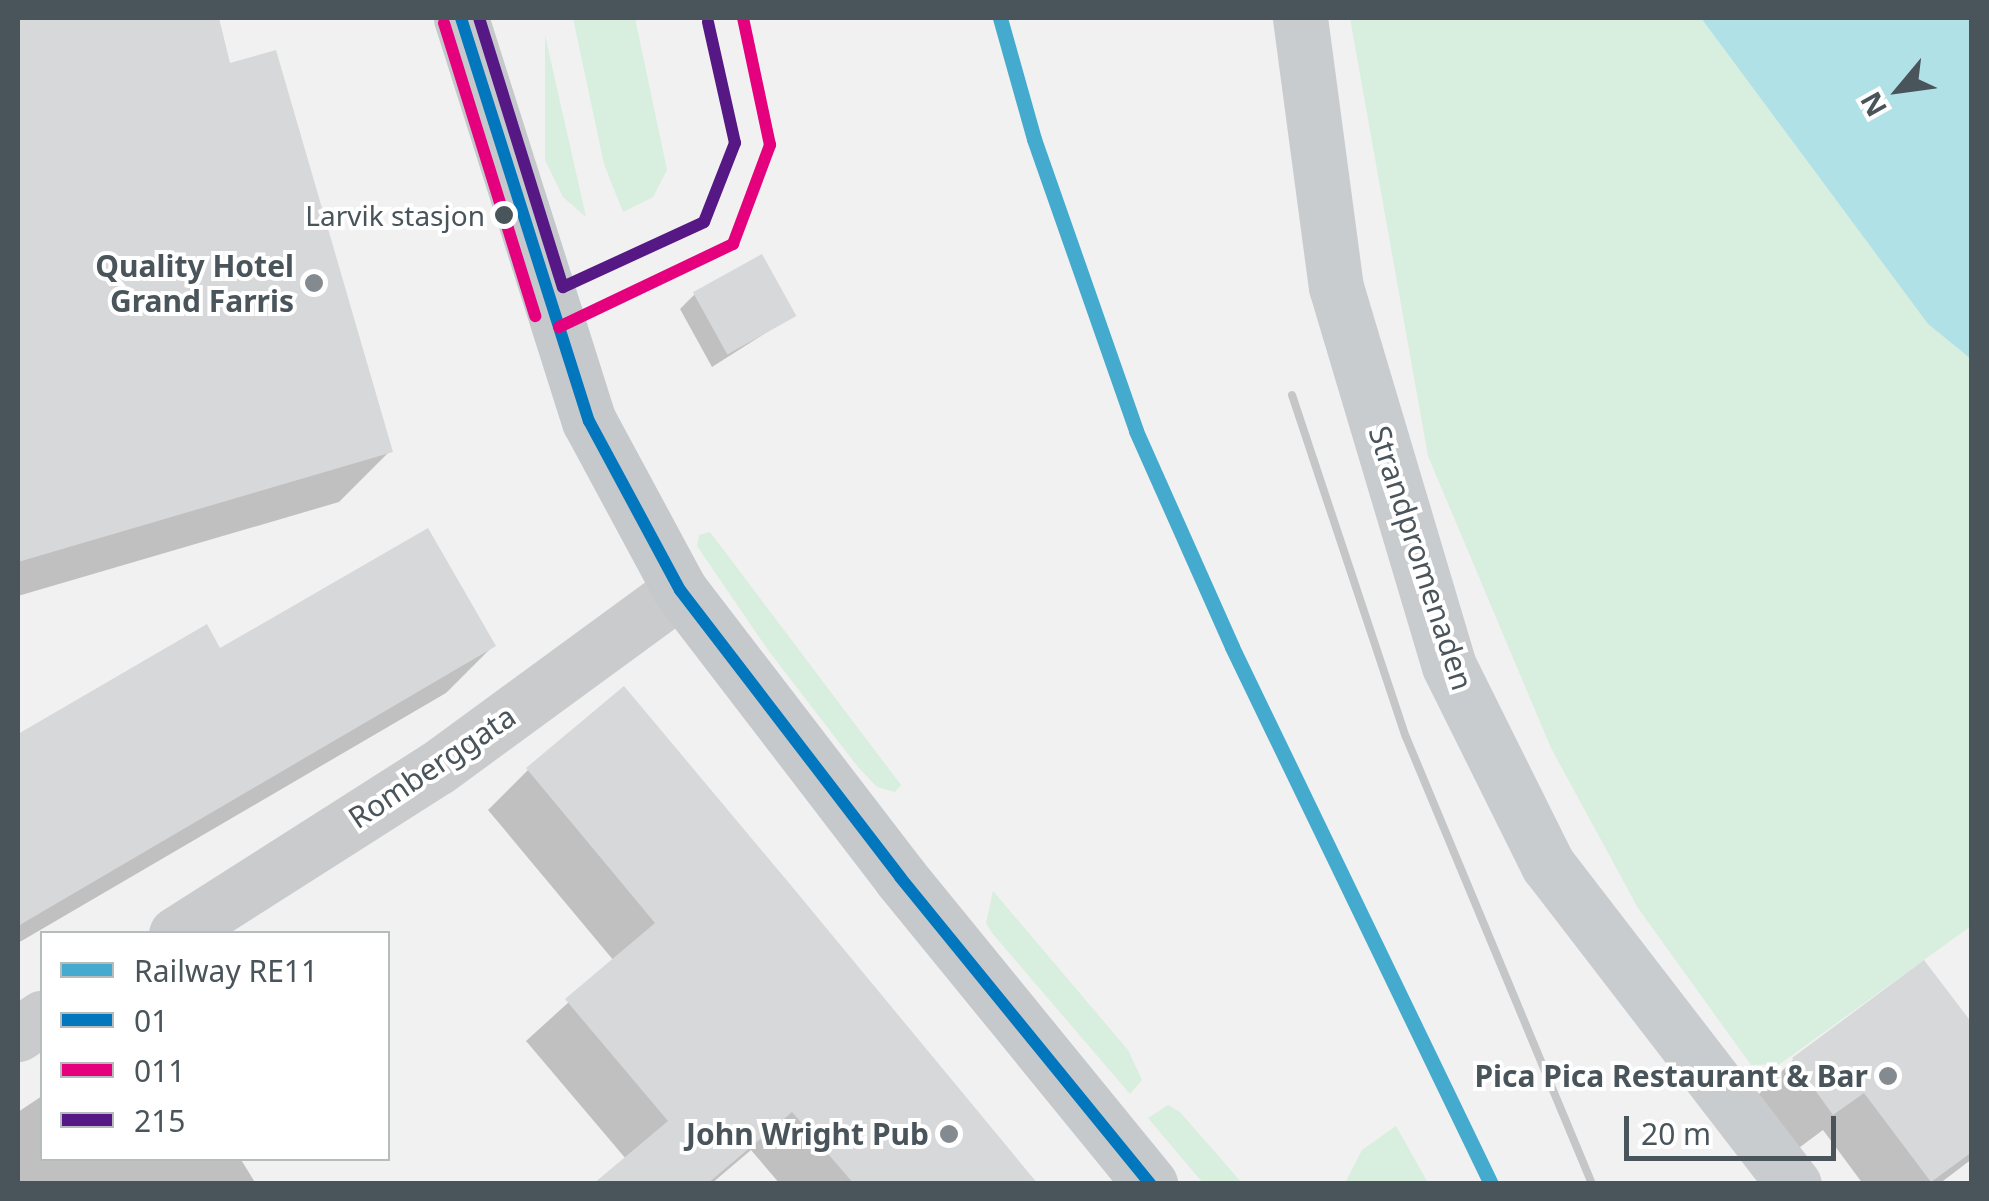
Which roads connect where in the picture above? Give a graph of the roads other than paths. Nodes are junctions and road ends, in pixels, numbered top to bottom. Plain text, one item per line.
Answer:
1 (461, 18) edge
2 (497, 18) edge
3 (1300, 18) edge
4 (499, 127) junction
5 (680, 590) junction
6 (181, 931) edge
7 (40, 1019) edge
8 (18, 1034) edge
9 (1150, 1184) edge
10 (1794, 1184) edge

1 - 4 main road
2 - 4 main road
3 - 10 main road, Strandpromenaden
4 - 5 main road
5 - 6 street, Romberggata
5 - 9 main road
7 - 8 street

